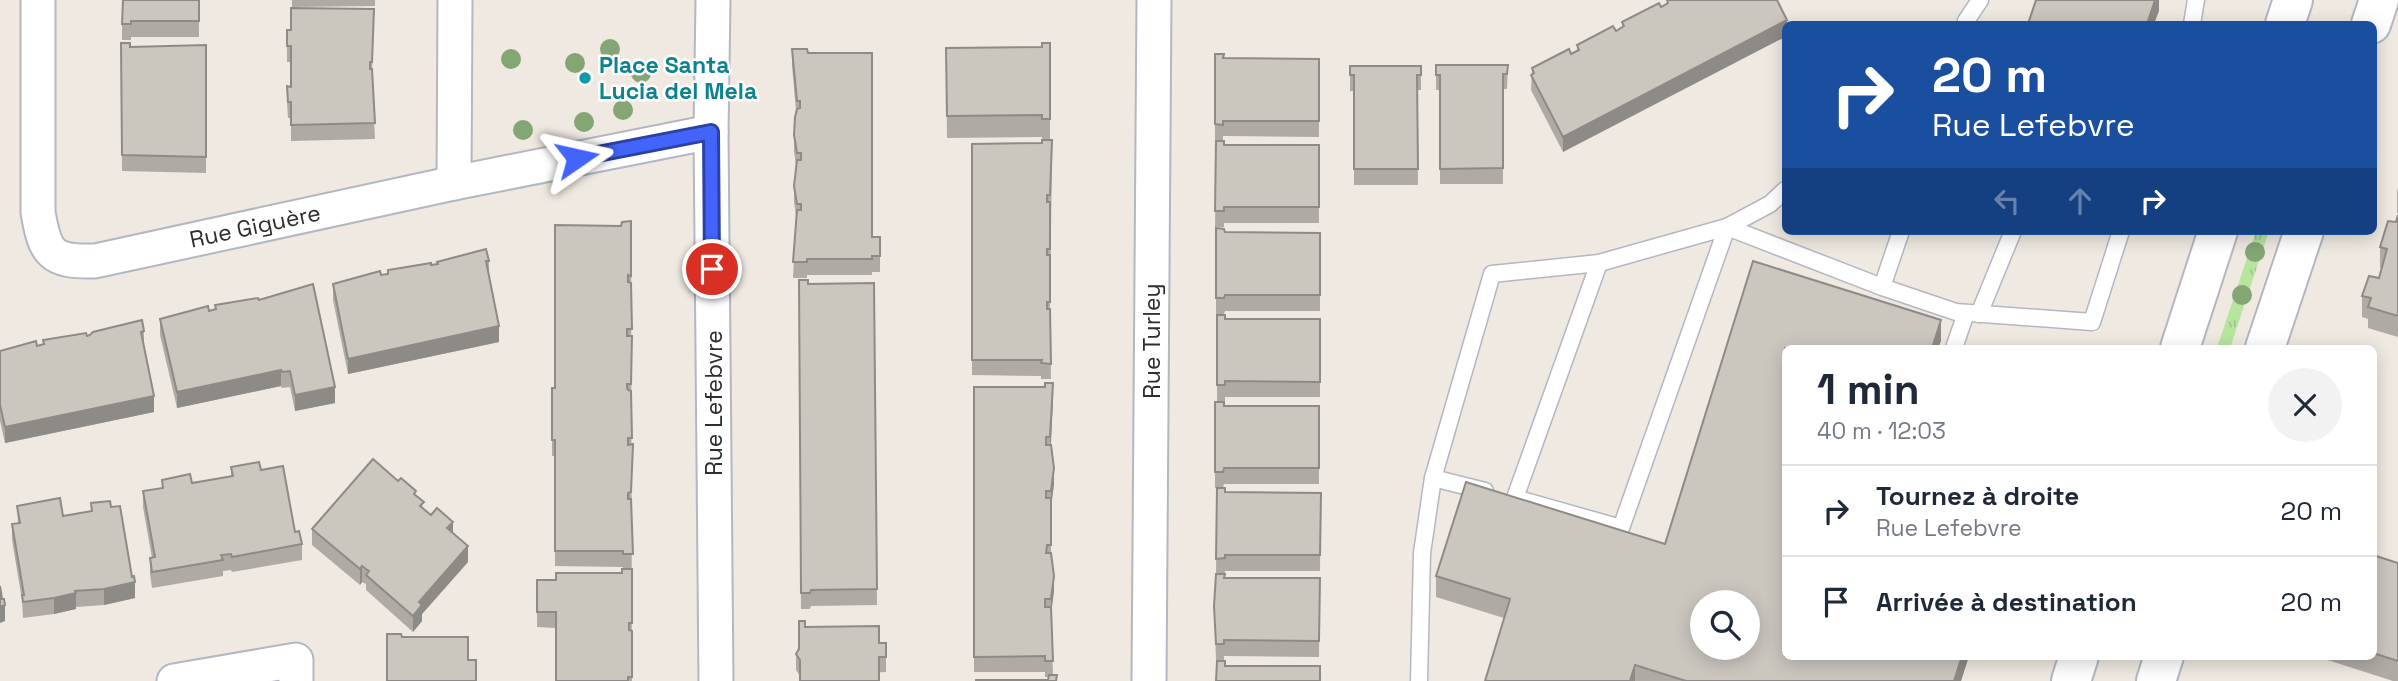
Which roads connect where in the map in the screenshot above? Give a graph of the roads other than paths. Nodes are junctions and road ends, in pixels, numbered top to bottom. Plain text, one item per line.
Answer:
1 (37, 0) edge
2 (455, 0) edge
3 (713, 0) edge
4 (1154, 0) edge
5 (1980, 0) edge
6 (2196, 0) edge
7 (2293, 0) edge
8 (2379, 0) edge
9 (1966, 21) dead end
10 (2192, 21) edge
11 (2286, 21) edge
12 (2372, 21) edge
13 (711, 132) junction
14 (454, 183) junction
15 (1782, 193) edge
16 (1727, 227) junction
17 (1901, 235) edge
18 (2011, 235) edge
19 (2120, 235) edge
20 (2217, 235) edge
21 (2303, 235) edge
22 (1599, 263) junction
23 (1882, 287) junction
24 (1973, 313) junction
25 (1956, 345) edge
26 (2181, 345) edge
27 (2266, 345) edge
28 (1433, 478) junction
29 (1515, 498) junction
30 (2078, 660) edge
31 (2163, 660) edge
32 (174, 681) edge
33 (296, 681) edge
34 (716, 681) edge
35 (1149, 681) edge
36 (1419, 681) edge
37 (2071, 681) edge
38 (2156, 681) edge

1 - 14 street, Rue Giguère
2 - 14 street
3 - 13 street, Rue Lefebvre
4 - 35 street, Rue Turley
5 - 9 lane
6 - 10 lane
7 - 11 main road
8 - 12 main road
13 - 14 street, Rue Giguère
13 - 34 street, Rue Lefebvre
15 - 16 lane
16 - 22 lane
16 - 23 lane
16 - 29 lane
17 - 23 lane
18 - 24 lane
19 - 24 lane
20 - 26 main road
21 - 27 main road
22 - 28 lane
22 - 29 lane
23 - 24 lane
24 - 25 lane
28 - 29 lane
28 - 36 lane
30 - 37 main road
31 - 38 main road
32 - 33 street

